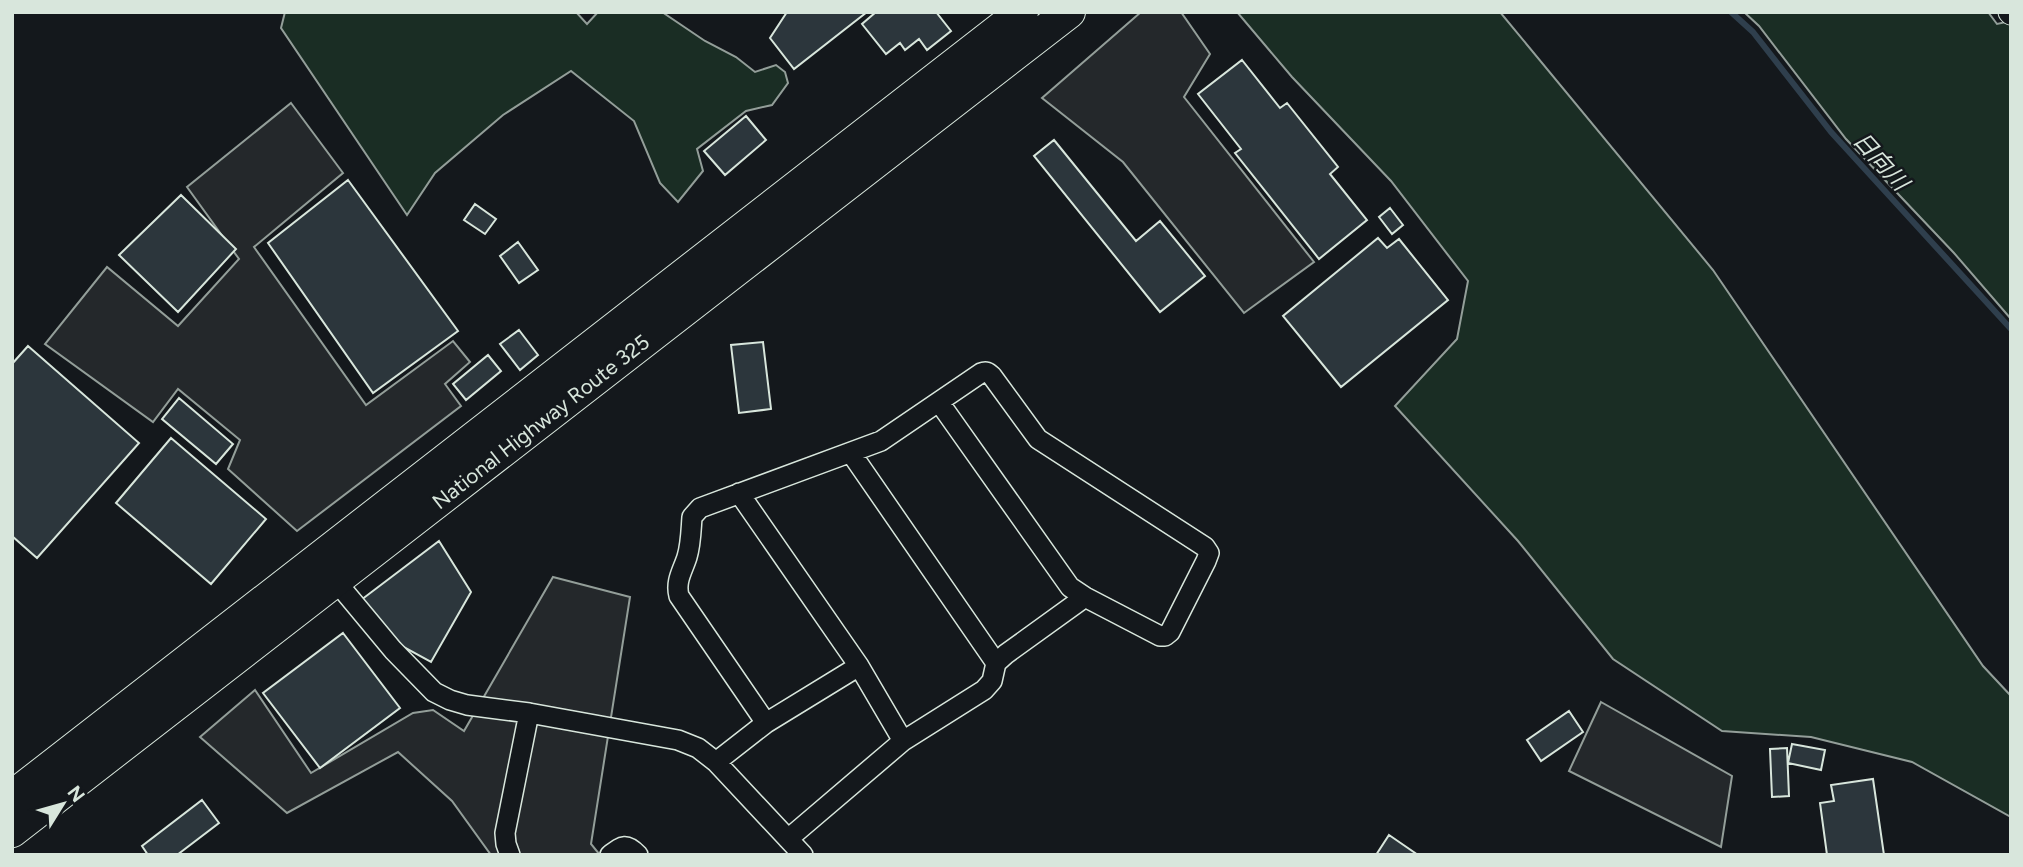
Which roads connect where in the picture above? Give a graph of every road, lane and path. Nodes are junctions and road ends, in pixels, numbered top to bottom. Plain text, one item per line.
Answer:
1 (1022, 12) edge
2 (1069, 12) edge
3 (939, 402) junction
4 (851, 453) junction
5 (740, 493) junction
6 (327, 570) junction
7 (1085, 597) junction
8 (996, 663) junction
9 (859, 666) junction
10 (529, 713) junction
11 (766, 723) junction
12 (902, 741) junction
13 (716, 762) junction
14 (12, 797) edge
15 (12, 831) edge
16 (788, 839) junction
17 (510, 855) edge
18 (610, 855) edge
19 (638, 855) edge
20 (803, 855) edge

1 - 6 highway, National Highway Route 325
2 - 6 highway, National Highway Route 325
3 - 4 street
3 - 7 street
3 - 7 street
4 - 5 street
4 - 8 street
5 - 9 street
5 - 11 street
6 - 10 street
6 - 14 highway, National Highway Route 325
6 - 15 highway, National Highway Route 325
7 - 8 street
8 - 12 street
9 - 11 street
9 - 12 street
10 - 13 street
10 - 17 street
11 - 13 street
12 - 16 street
13 - 16 street
16 - 20 street
18 - 19 street

